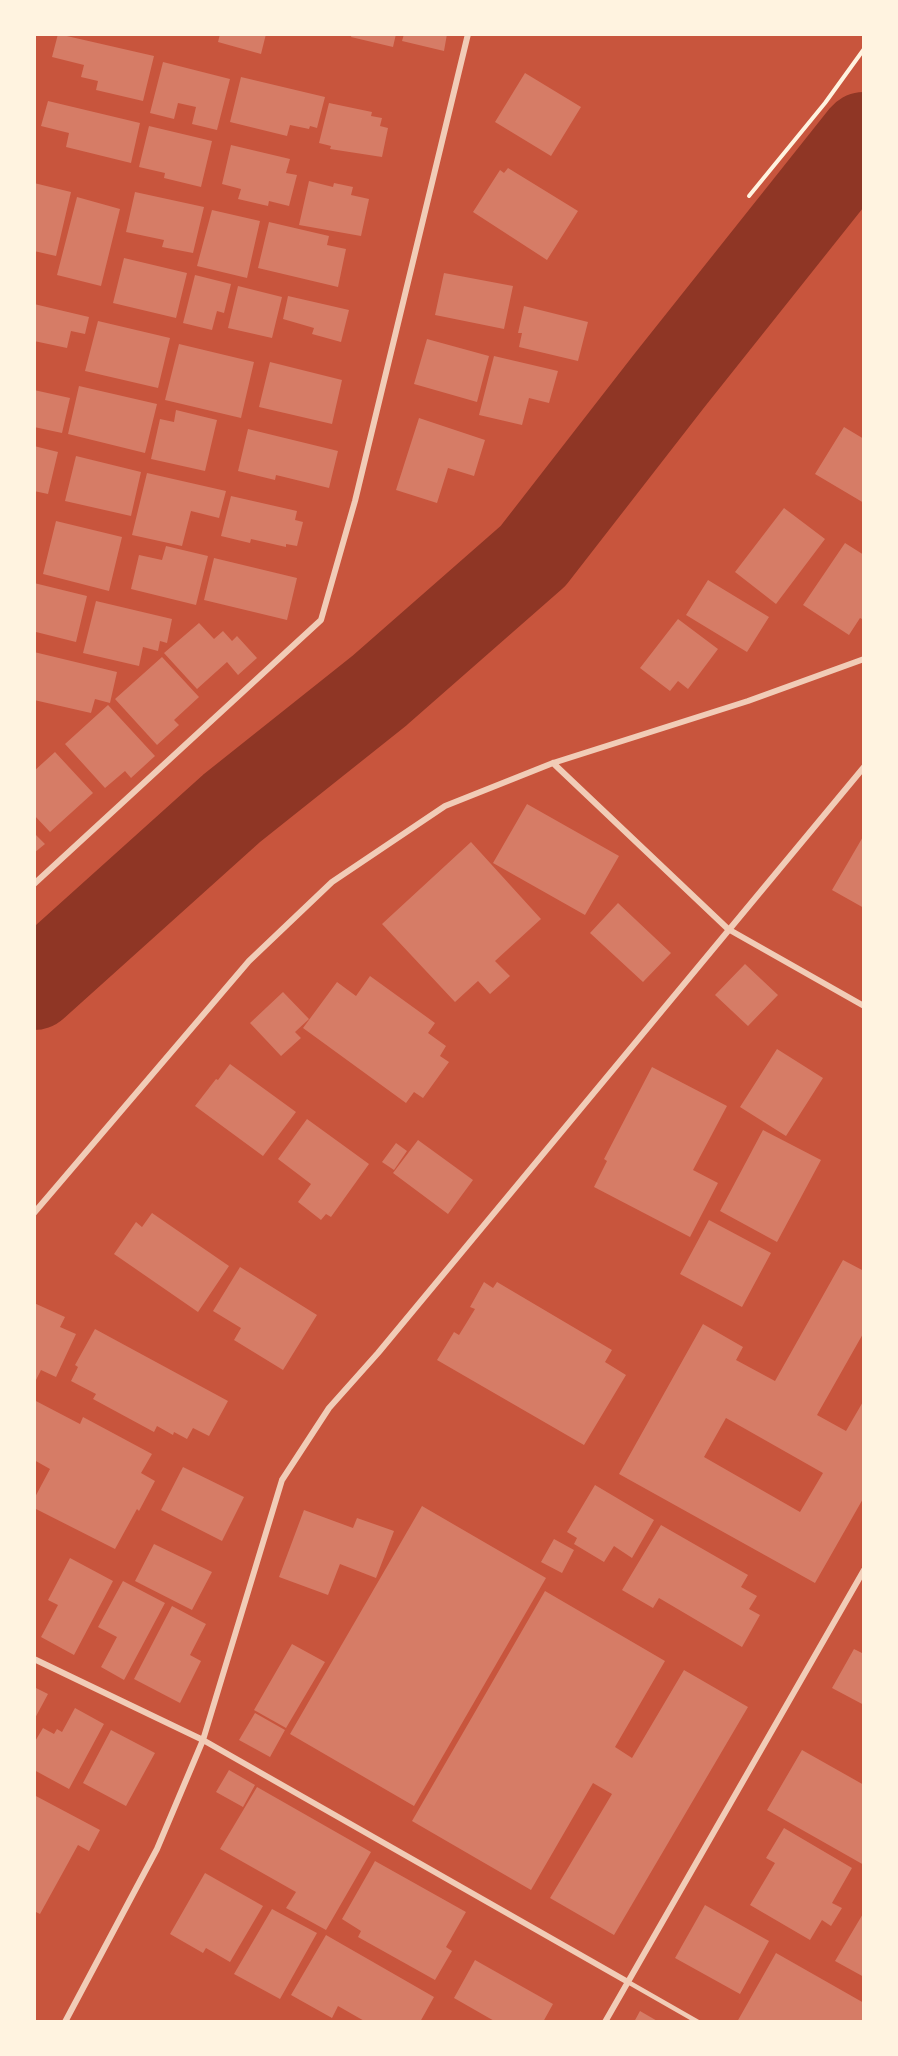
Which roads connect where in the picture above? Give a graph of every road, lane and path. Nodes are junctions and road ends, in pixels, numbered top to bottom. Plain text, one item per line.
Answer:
1 (468, 34) edge
2 (864, 49) edge
3 (749, 196) dead end
4 (864, 659) edge
5 (553, 763) junction
6 (864, 767) edge
7 (34, 884) edge
8 (728, 928) junction
9 (864, 1006) edge
10 (34, 1213) edge
11 (864, 1570) edge
12 (34, 1659) edge
13 (203, 1740) junction
14 (628, 1982) junction
15 (64, 2022) edge
16 (605, 2022) edge
17 (698, 2022) edge

1 - 7 street
2 - 3 path
4 - 5 street
5 - 8 street
5 - 10 street
6 - 8 street
8 - 9 street
8 - 13 street
11 - 14 street
12 - 13 street
13 - 14 street
13 - 15 street
14 - 16 street
14 - 17 lane

